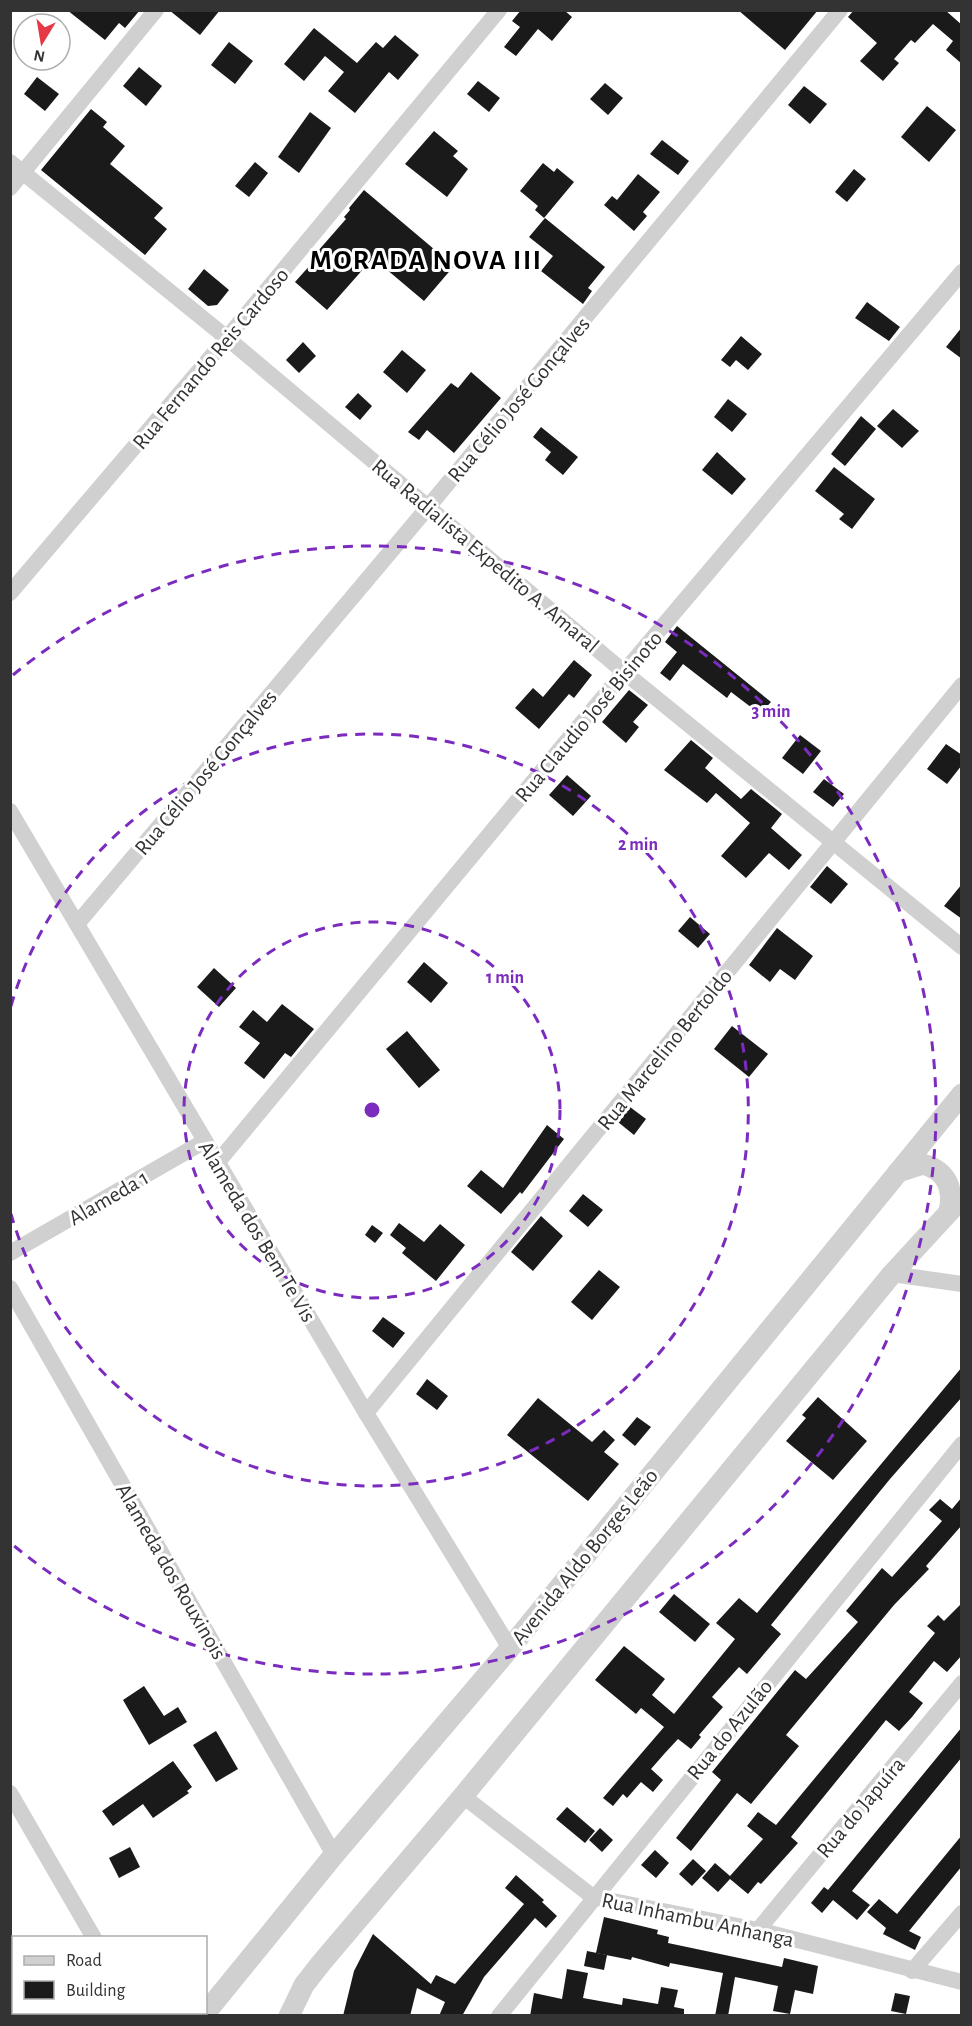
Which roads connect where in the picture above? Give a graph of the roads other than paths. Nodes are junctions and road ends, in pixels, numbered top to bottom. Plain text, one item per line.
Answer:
1 (156, 10) edge
2 (499, 10) edge
3 (840, 10) edge
4 (17, 167) edge
5 (10, 188) edge
6 (962, 272) edge
7 (227, 338) junction
8 (429, 506) junction
9 (10, 593) edge
10 (624, 672) junction
11 (962, 685) edge
12 (10, 812) edge
13 (833, 842) junction
14 (77, 924) junction
15 (962, 947) edge
16 (961, 1099) edge
17 (205, 1141) junction
18 (218, 1162) junction
19 (898, 1172) junction
20 (955, 1205) edge
21 (10, 1252) edge
22 (892, 1274) junction
23 (962, 1284) edge
24 (10, 1288) edge
25 (366, 1413) junction
26 (962, 1444) edge
27 (510, 1648) junction
28 (962, 1683) edge
29 (10, 1793) edge
30 (463, 1796) junction
31 (334, 1855) junction
32 (593, 1897) junction
33 (962, 1913) edge
34 (758, 1930) junction
35 (93, 1936) edge
36 (912, 1971) junction
37 (962, 1982) edge
38 (207, 2011) edge
39 (290, 2016) edge
40 (499, 2016) edge

1 - 4 street
2 - 7 street, Rua Fernando Reis Cardoso
3 - 8 street, Rua Célio José Gonçalves
4 - 5 street
4 - 7 street, Rua Radialista Expedito A. Amaral
6 - 10 street, Rua Claudio José Bisinoto
7 - 8 street, Rua Radialista Expedito A. Amaral
7 - 9 street, Rua Fernando Reis Cardoso
8 - 10 street, Rua Radialista Expedito A. Amaral
8 - 14 street, Rua Célio José Gonçalves
10 - 13 street, Rua Radialista Expedito A. Amaral
10 - 18 street, Rua Claudio José Bisinoto
11 - 13 street, Rua Marcelino Bertoldo
12 - 14 street, Alameda dos Bem Te Vis
13 - 15 street, Rua Radialista Expedito A. Amaral
13 - 25 street, Rua Marcelino Bertoldo
14 - 17 street, Alameda dos Bem Te Vis
16 - 19 street, Avenida Aldo Borges Leão
17 - 18 street, Alameda dos Bem Te Vis
17 - 21 street, Alameda 1
18 - 25 street, Alameda dos Bem Te Vis
19 - 20 street
19 - 27 street, Avenida Aldo Borges Leão
20 - 22 street
22 - 23 street
22 - 30 street
24 - 31 street, Alameda dos Rouxinois
25 - 27 street, Alameda dos Bem Te Vis
26 - 32 street, Rua do Azulão
27 - 31 street, Avenida Aldo Borges Leão
28 - 34 street, Rua do Japuíra
29 - 35 street
30 - 32 street, Rua Inhambu Anhanga
30 - 39 street
31 - 38 street, Avenida Aldo Borges Leão
32 - 34 street, Rua Inhambu Anhanga
32 - 40 street, Rua do Azulão
33 - 36 street
34 - 36 street, Rua Inhambu Anhanga
36 - 37 street, Rua Inhambu Anhanga

